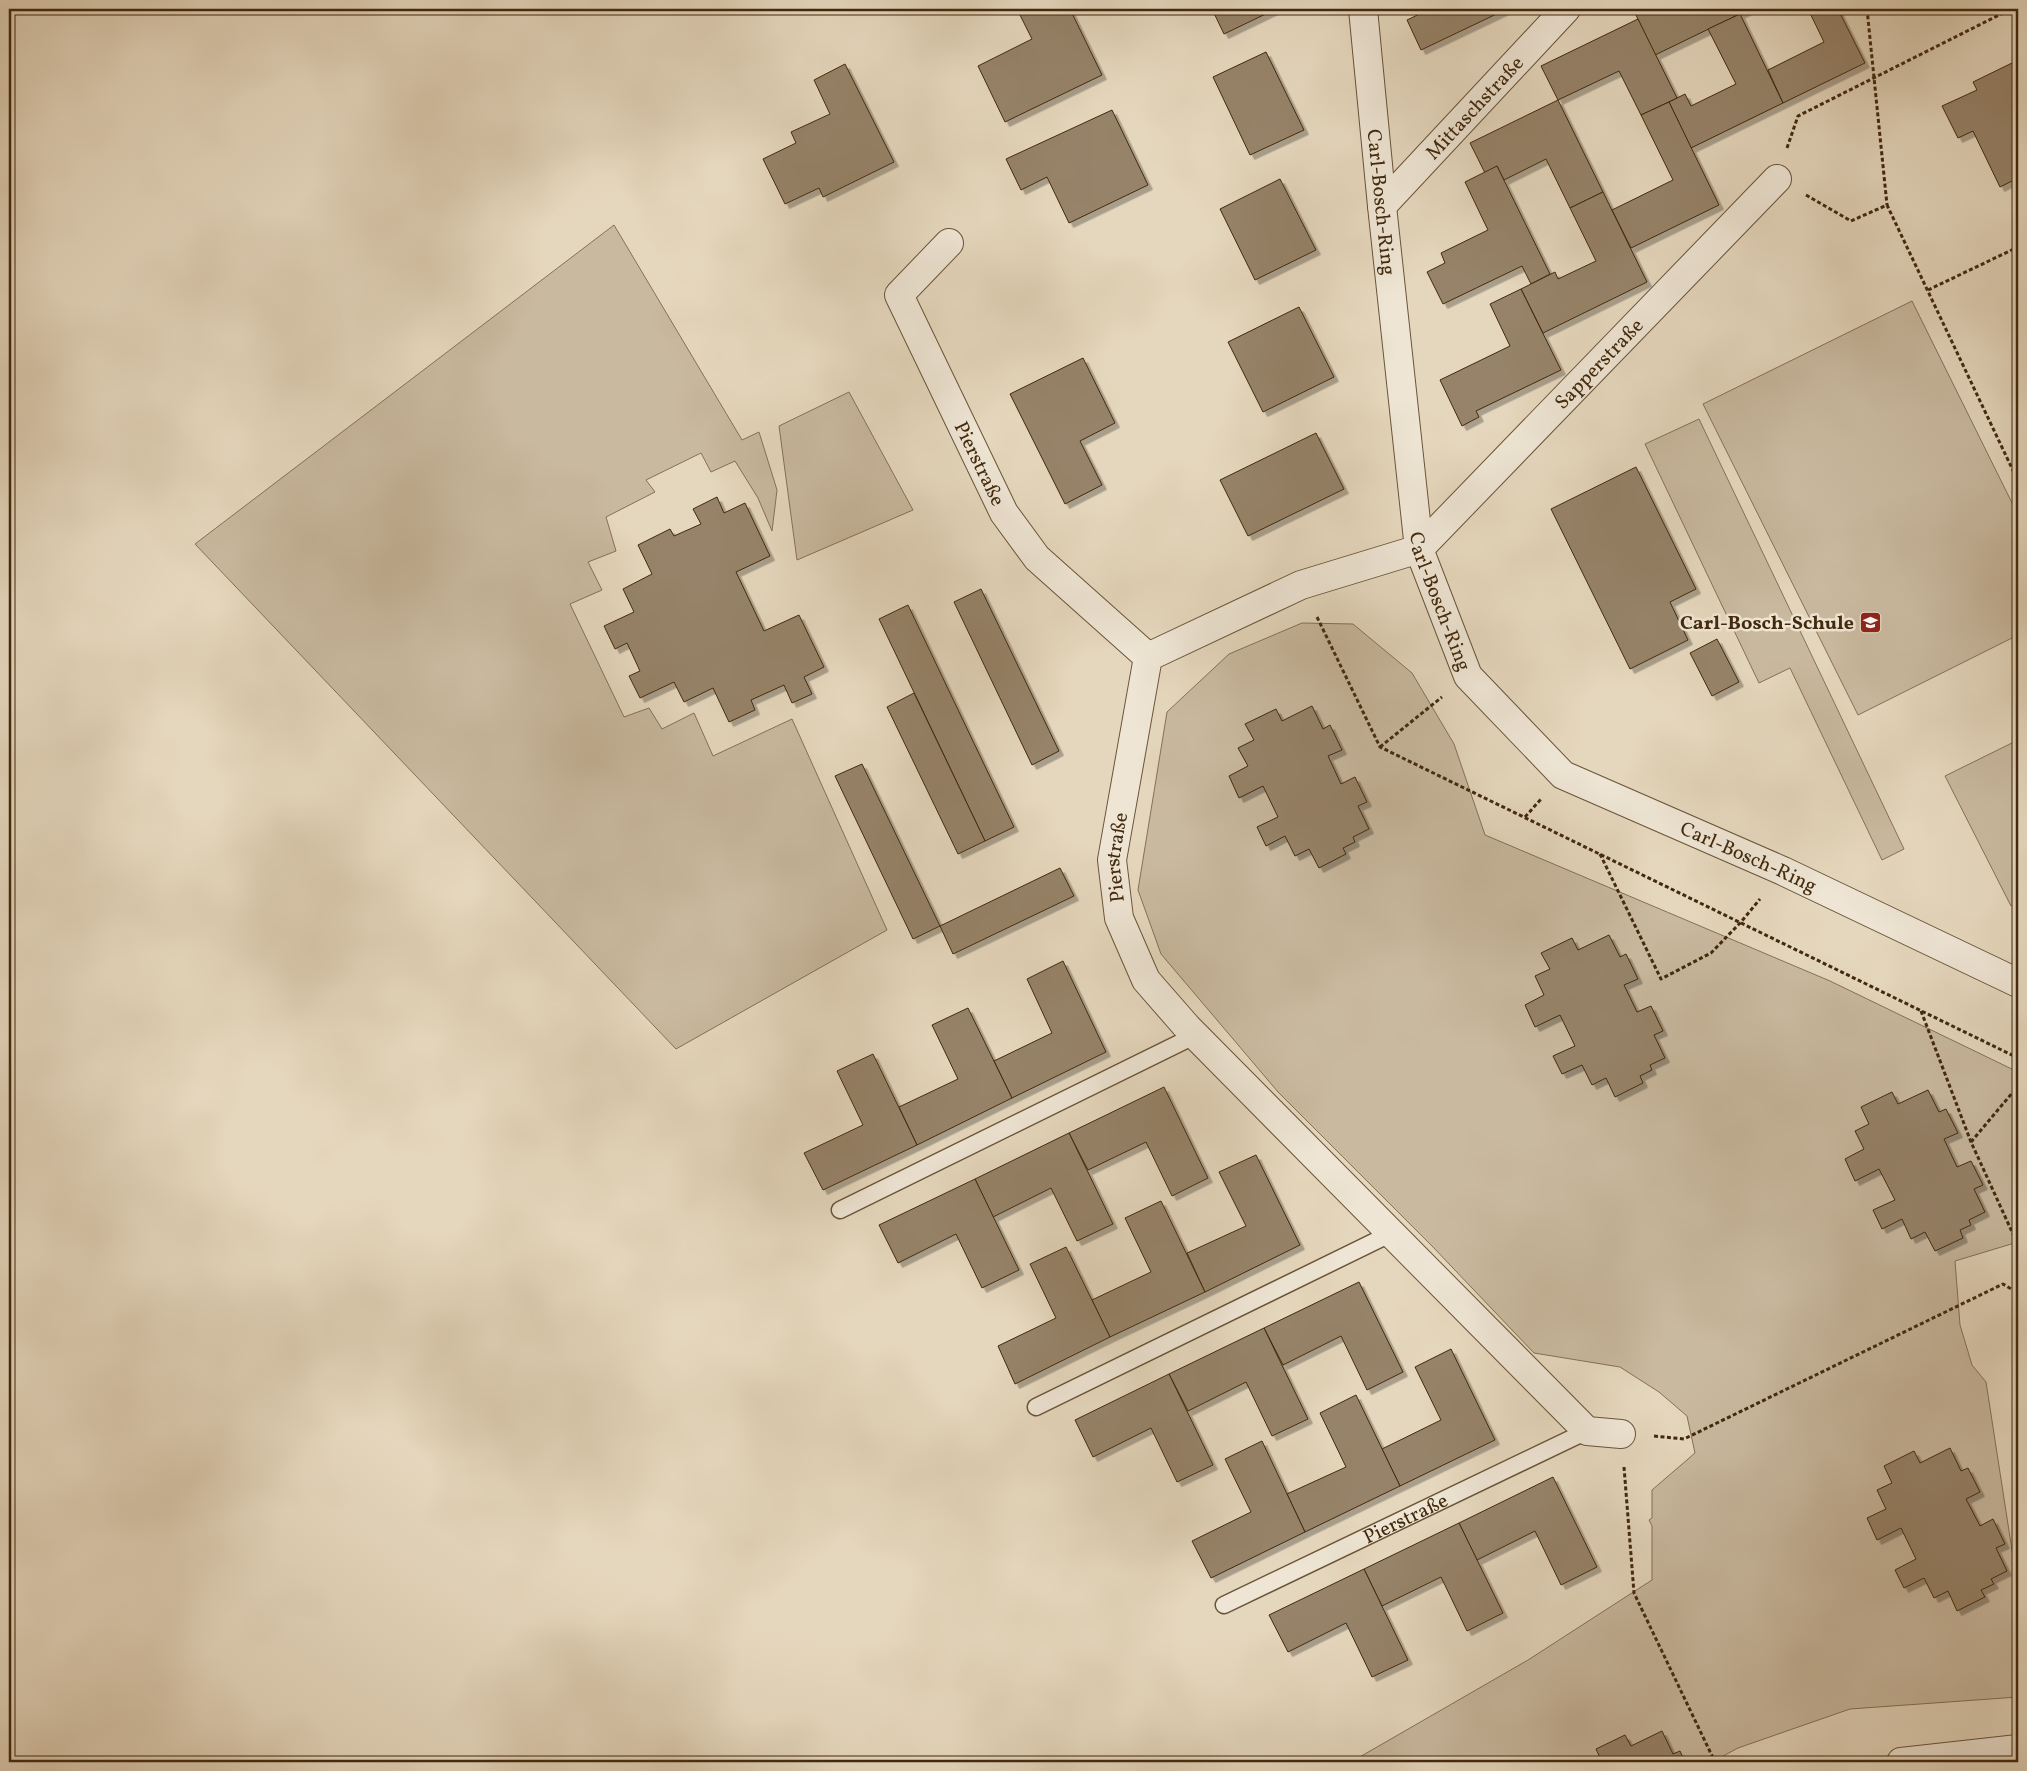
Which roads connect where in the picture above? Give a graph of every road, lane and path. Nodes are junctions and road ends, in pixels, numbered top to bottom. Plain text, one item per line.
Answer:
1 (1363, 9) edge
2 (1566, 9) edge
3 (1867, 9) edge
4 (2011, 9) edge
5 (1875, 76) junction
6 (1777, 179) junction
7 (1382, 206) junction
8 (1887, 206) junction
9 (949, 243) dead end
10 (2018, 247) edge
11 (1928, 290) junction
12 (2018, 481) edge
13 (1419, 549) junction
14 (1301, 585) junction
15 (1148, 658) junction
16 (1468, 676) junction
17 (1380, 746) junction
18 (1600, 854) junction
19 (1783, 871) junction
20 (1740, 922) junction
21 (2018, 984) edge
22 (1920, 1010) junction
23 (1196, 1035) junction
24 (2018, 1058) edge
25 (2018, 1086) edge
26 (1971, 1142) junction
27 (840, 1210) dead end
28 (1390, 1234) junction
29 (2018, 1245) edge
30 (2018, 1293) edge
31 (1036, 1407) dead end
32 (1588, 1431) junction
33 (1621, 1434) junction
34 (1224, 1605) dead end
35 (2018, 1750) edge
36 (1715, 1762) edge
37 (1901, 1762) edge

1 - 7 street, Carl-Bosch-Ring
2 - 7 street, Mittaschstraße
3 - 5 path
4 - 5 path
5 - 6 path
5 - 8 path
6 - 8 path
6 - 13 street, Sapperstraße
7 - 13 street, Carl-Bosch-Ring
8 - 11 path
9 - 15 street, Pierstraße
10 - 11 path
11 - 12 path
13 - 14 street
13 - 16 street, Carl-Bosch-Ring
14 - 15 street
14 - 17 path
15 - 23 street, Pierstraße
16 - 17 path
16 - 19 street, Carl-Bosch-Ring
17 - 18 path
18 - 20 path
18 - 20 path
19 - 20 path
19 - 21 street, Carl-Bosch-Ring
20 - 22 path
22 - 24 path
22 - 26 path
23 - 27 lane
23 - 28 street, Pierstraße
25 - 26 path
26 - 29 path
28 - 31 lane
28 - 32 street, Pierstraße
30 - 33 path
32 - 33 street
32 - 34 lane, Pierstraße
33 - 36 path
35 - 37 street

